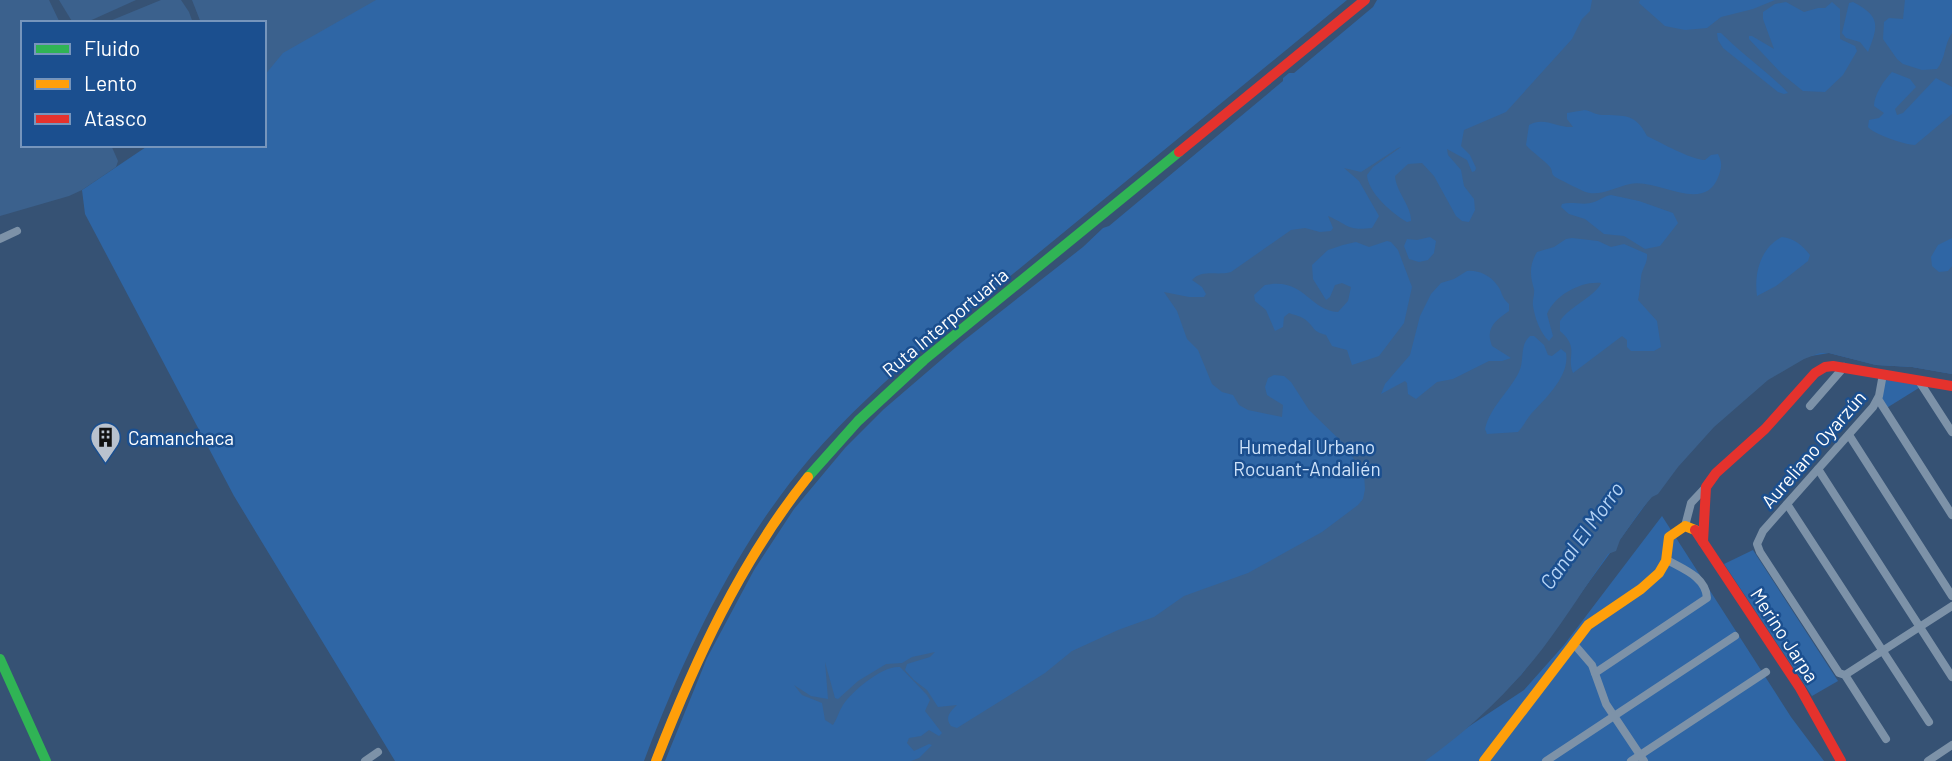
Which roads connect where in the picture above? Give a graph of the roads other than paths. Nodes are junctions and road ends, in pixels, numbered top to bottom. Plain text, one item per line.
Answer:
1 (1365, 0) edge
2 (17, 231) dead end
3 (0, 239) edge
4 (1839, 366) junction
5 (1883, 374) junction
6 (1919, 381) junction
7 (1952, 386) edge
8 (1878, 399) junction
9 (1810, 406) dead end
10 (1952, 432) edge
11 (1849, 435) junction
12 (1818, 469) junction
13 (1706, 487) junction
14 (1787, 504) junction
15 (1952, 515) edge
16 (1690, 528) junction
17 (1703, 542) junction
18 (1667, 560) junction
19 (1952, 596) edge
20 (1952, 606) edge
21 (1920, 627) junction
22 (1735, 636) dead end
23 (1573, 643) junction
24 (1882, 652) junction
25 (0, 659) edge
26 (1766, 672) dead end
27 (1595, 673) junction
28 (1845, 676) junction
29 (1952, 677) edge
30 (1615, 716) junction
31 (1929, 722) dead end
32 (1886, 739) dead end
33 (1952, 745) edge
34 (1943, 751) junction
35 (378, 752) dead end
36 (1642, 758) edge
37 (46, 761) edge
38 (365, 761) edge
39 (656, 761) edge
40 (1484, 761) edge
41 (1546, 761) edge
42 (1632, 761) edge
43 (1841, 761) edge
44 (1928, 761) edge
45 (1950, 761) edge

1 - 39 main road, Ruta Interportuaria
2 - 3 street
4 - 5 main road
4 - 9 street
4 - 13 main road
5 - 6 main road
5 - 8 street, Aureliano Oyarzún
6 - 7 main road
6 - 10 street
8 - 11 street, Aureliano Oyarzún
8 - 15 street
11 - 12 street, Aureliano Oyarzún
11 - 19 street
12 - 14 street, Aureliano Oyarzún
12 - 21 street
13 - 16 street
13 - 17 main road
14 - 24 street
14 - 28 street, Aureliano Oyarzún
16 - 17 main road, Merino Jarpa
16 - 18 main road
17 - 43 main road, Merino Jarpa
18 - 23 main road
18 - 27 street
20 - 21 street
21 - 24 street
21 - 29 street
22 - 30 street
23 - 27 street
23 - 40 main road
24 - 28 street
24 - 31 street
25 - 37 main road
26 - 36 street
27 - 30 street
28 - 32 street
30 - 36 street
30 - 41 street
33 - 34 street
34 - 44 street
34 - 45 street
35 - 38 street
36 - 42 street

